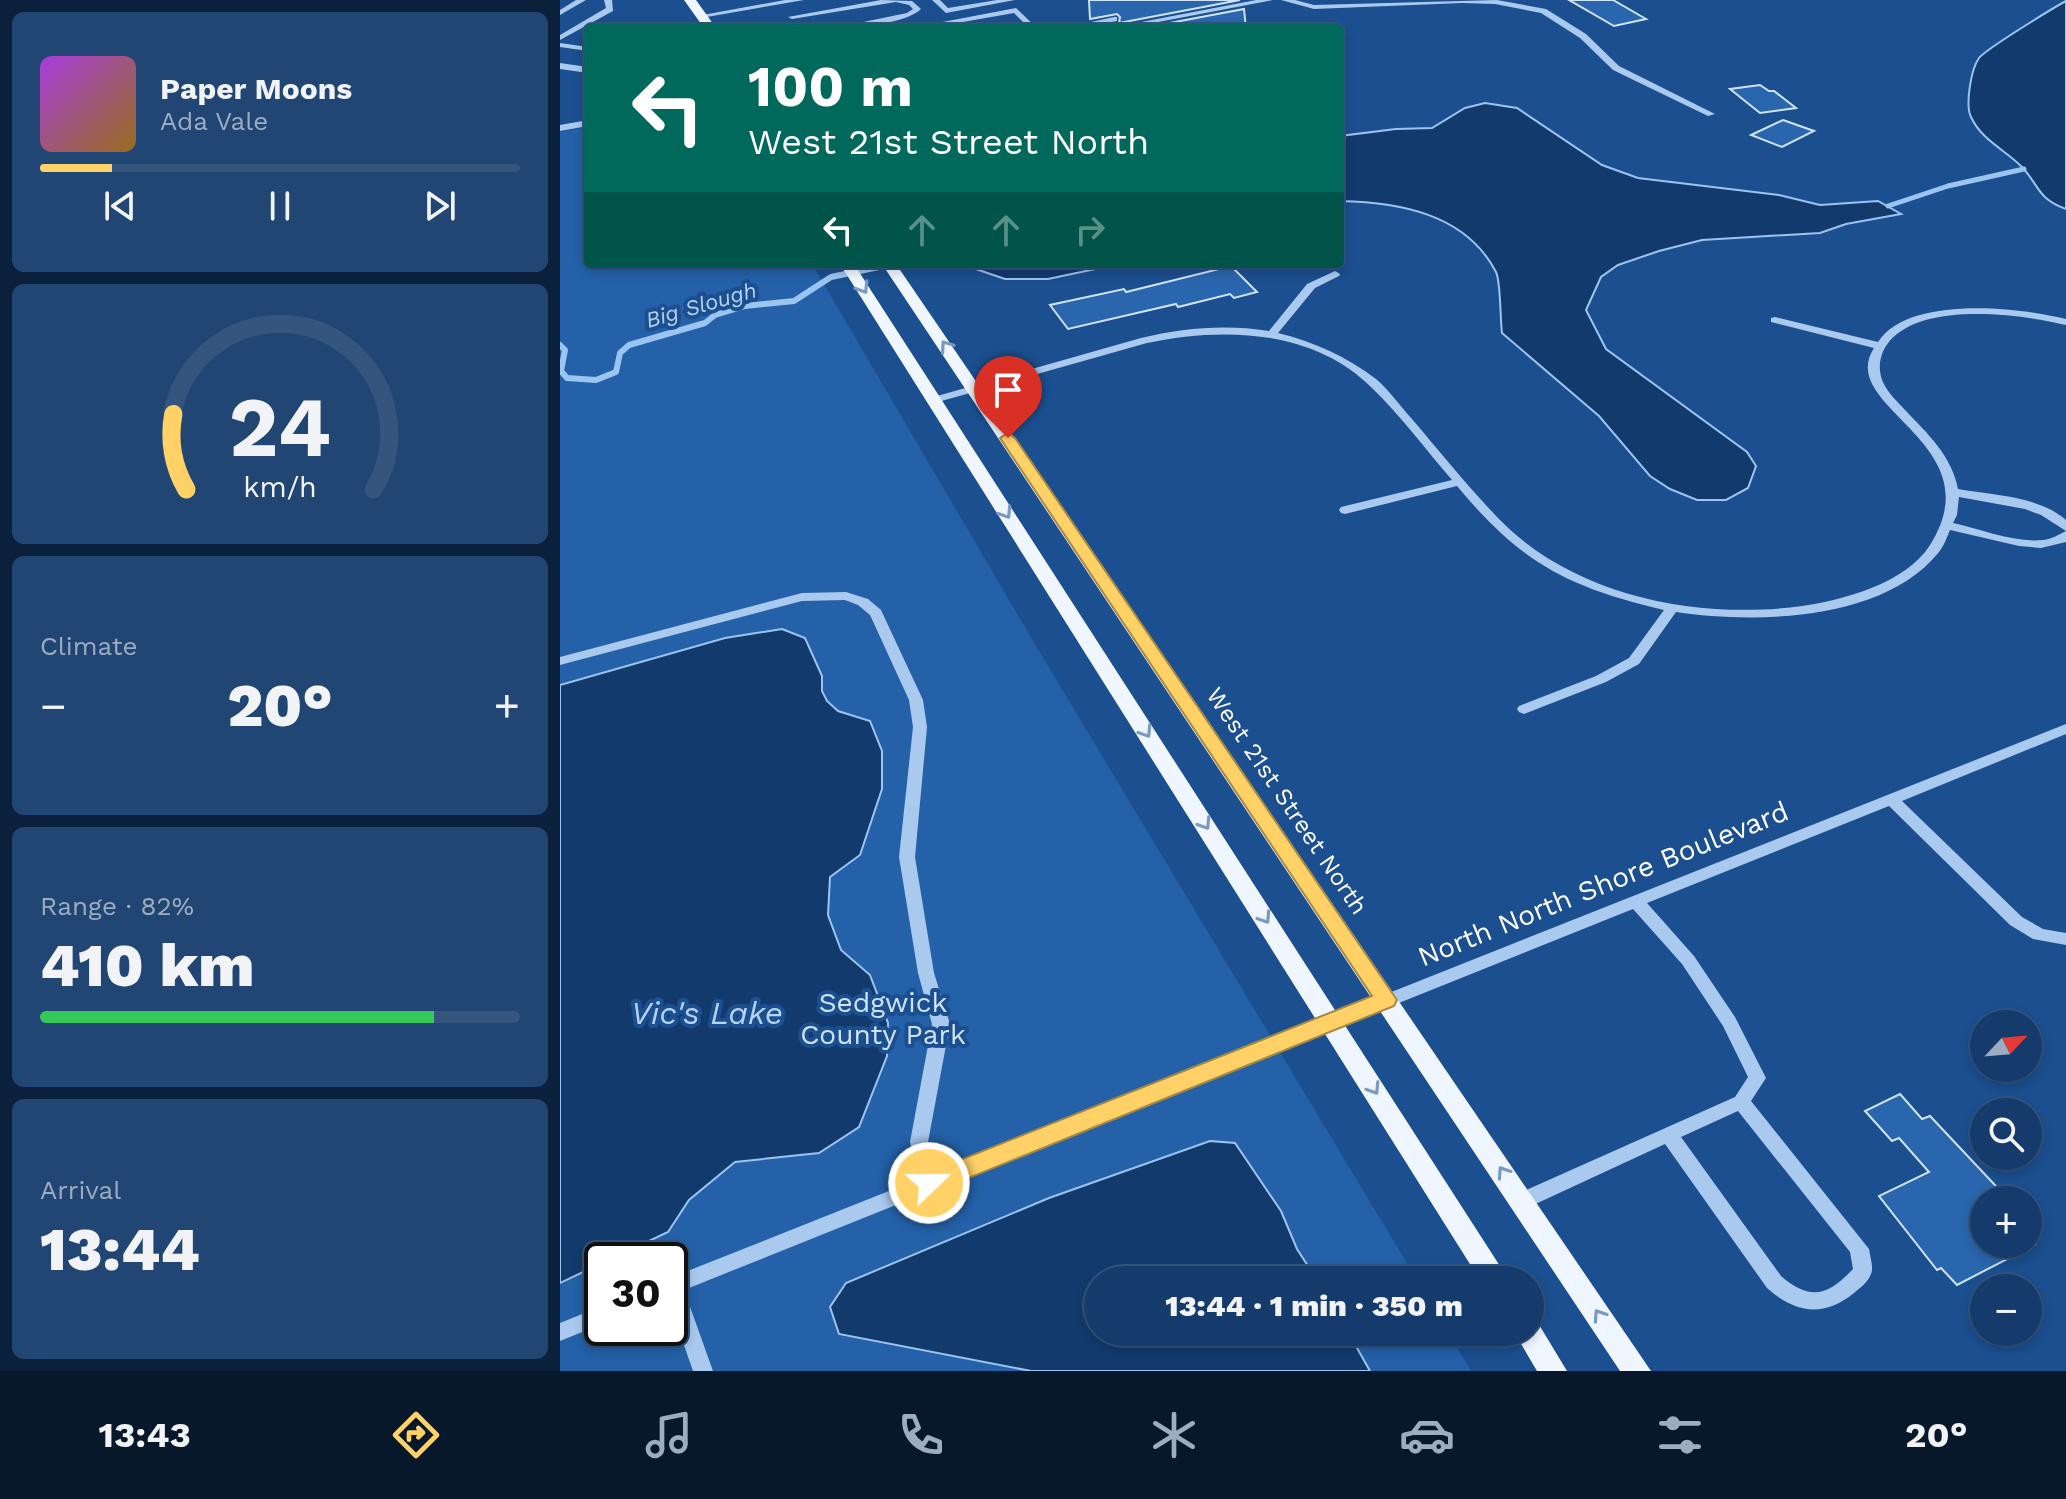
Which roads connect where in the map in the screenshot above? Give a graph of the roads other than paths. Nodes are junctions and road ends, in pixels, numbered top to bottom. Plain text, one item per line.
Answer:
1 (582, 0) edge
2 (608, 0) edge
3 (690, 0) edge
4 (798, 0) edge
5 (896, 0) edge
6 (936, 0) edge
7 (1008, 0) edge
8 (1269, 0) edge
9 (1285, 0) edge
10 (782, 3) junction
11 (1016, 10) junction
12 (560, 13) edge
13 (701, 16) junction
14 (792, 17) junction
15 (584, 24) edge
16 (584, 24) edge
17 (707, 24) edge
18 (798, 24) edge
19 (860, 24) edge
20 (937, 24) edge
21 (1029, 24) edge
22 (1114, 24) edge
23 (560, 38) edge
24 (560, 45) edge
25 (584, 48) edge
26 (560, 66) edge
27 (584, 69) edge
28 (1711, 114) dead end
29 (584, 124) edge
30 (560, 128) edge
31 (850, 268) edge
32 (892, 268) edge
33 (1335, 274) dead end
34 (1775, 320) dead end
35 (2066, 322) edge
36 (1272, 334) junction
37 (1881, 346) junction
38 (975, 389) junction
39 (934, 400) junction
40 (1460, 482) junction
41 (1951, 492) junction
42 (1345, 510) dead end
43 (1947, 525) junction
44 (2066, 527) edge
45 (2066, 535) edge
46 (1673, 607) junction
47 (560, 661) edge
48 (1524, 709) dead end
49 (2066, 729) edge
50 (1891, 799) junction
51 (1636, 901) junction
52 (2066, 939) edge
53 (1386, 1000) junction
54 (1332, 1023) junction
55 (1741, 1102) junction
56 (1669, 1135) junction
57 (929, 1183) junction
58 (1522, 1201) junction
59 (1486, 1266) edge
60 (688, 1280) edge
61 (584, 1322) edge
62 (688, 1330) edge
63 (560, 1332) edge
64 (1537, 1346) edge
65 (703, 1371) edge
66 (1553, 1371) edge
67 (1637, 1371) edge

1 - 12 street
2 - 15 street
3 - 13 main road
4 - 10 street
5 - 14 street
5 - 19 street
6 - 7 street
7 - 11 street
8 - 22 street
9 - 28 street
10 - 13 street
10 - 14 street
11 - 20 street
11 - 21 street
13 - 17 main road
14 - 18 street
16 - 23 street
24 - 25 street
26 - 27 street
29 - 30 street
31 -> 39 main road
38 -> 32 main road, West 21st Street North
33 - 36 street
34 - 37 street
35 - 37 street
36 - 38 street
36 - 40 street
37 - 41 street
38 - 39 street
38 - 53 main road, West 21st Street North
39 -> 54 main road
40 - 42 street
40 - 46 street
41 - 43 street
41 - 44 street
43 - 45 street
43 - 46 street
46 - 48 street
47 - 57 street
49 - 50 street, North North Shore Boulevard
50 - 51 street, North North Shore Boulevard
50 - 52 street
51 - 53 street, North North Shore Boulevard
51 - 55 street
53 - 54 street, North North Shore Boulevard
58 -> 53 main road, West 21st Street North
54 - 57 street, North North Shore Boulevard
54 -> 59 main road
55 - 56 street
55 - 56 street
56 - 58 street
57 - 60 street, North North Shore Boulevard
67 -> 58 main road, West 21st Street North
61 - 63 street
62 - 65 street
64 - 66 main road

